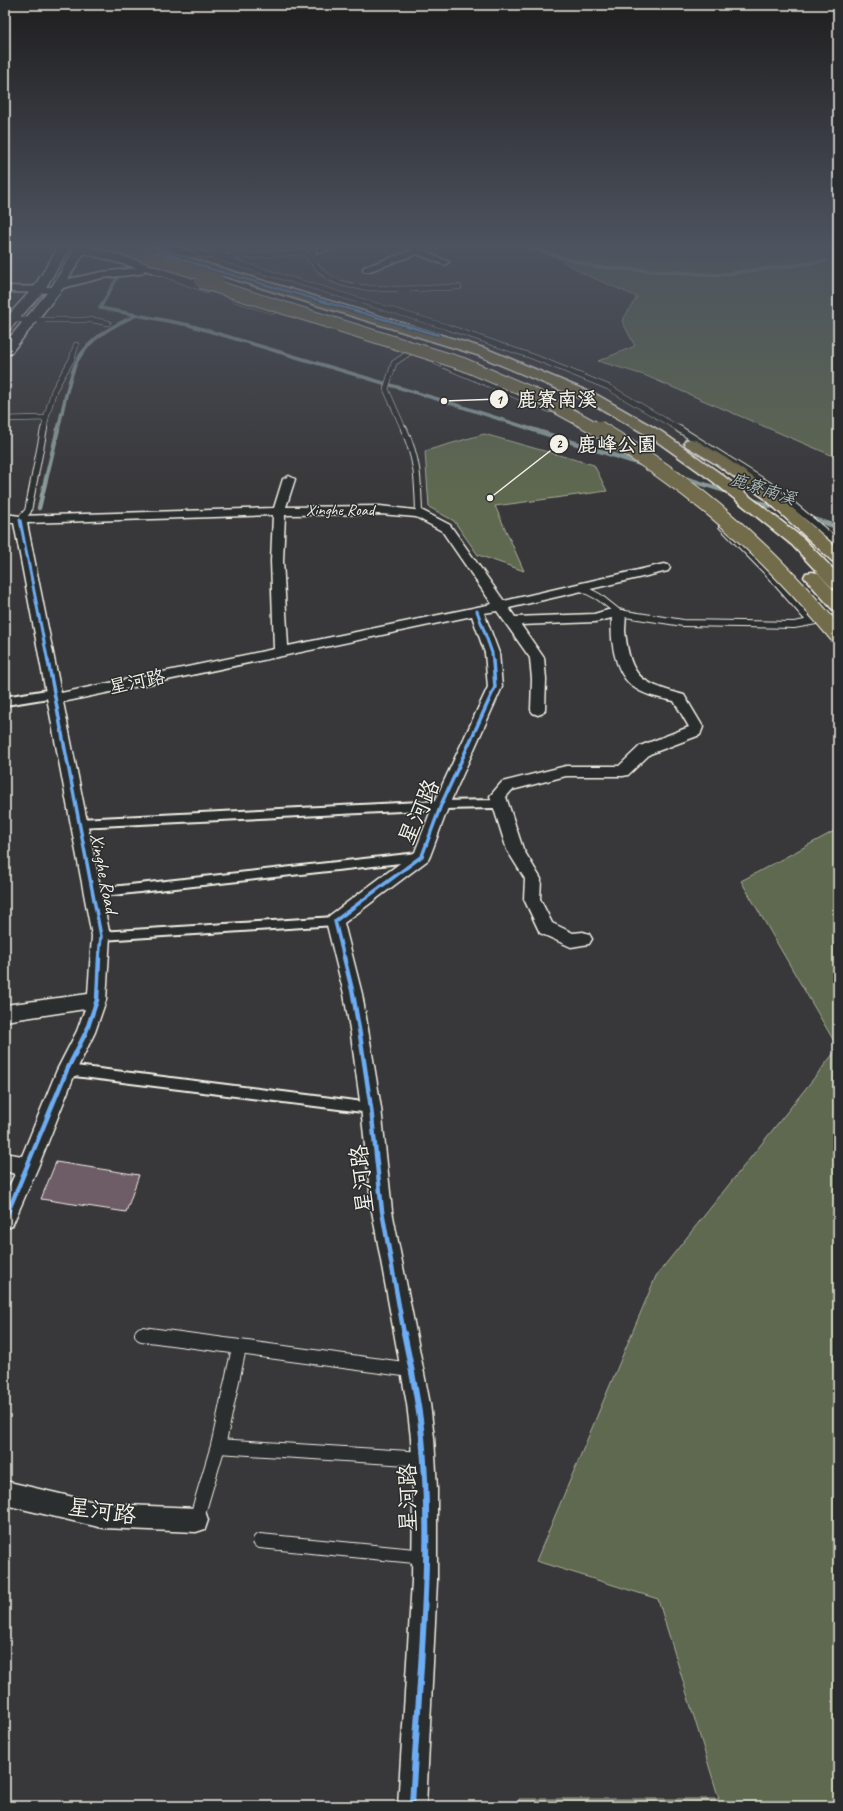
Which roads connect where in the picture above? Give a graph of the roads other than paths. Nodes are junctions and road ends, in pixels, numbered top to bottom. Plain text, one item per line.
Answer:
1 (23, 331) edge
2 (337, 331) edge
3 (358, 331) edge
4 (387, 331) edge
5 (412, 331) edge
6 (445, 331) edge
7 (457, 331) edge
8 (76, 345) dead end
9 (5, 351) edge
10 (409, 353) junction
11 (46, 418) junction
12 (5, 419) edge
13 (289, 479) dead end
14 (279, 511) junction
15 (419, 514) junction
16 (13, 519) edge
17 (838, 543) edge
18 (784, 548) dead end
19 (838, 558) edge
20 (664, 568) dead end
21 (804, 569) dead end
22 (838, 584) edge
23 (580, 586) junction
24 (838, 605) edge
25 (500, 606) junction
26 (477, 611) junction
27 (619, 613) junction
28 (838, 617) edge
29 (511, 621) junction
30 (810, 621) junction
31 (838, 636) edge
32 (281, 651) junction
33 (55, 696) junction
34 (5, 700) edge
35 (538, 710) dead end
36 (498, 796) junction
37 (441, 805) junction
38 (79, 823) junction
39 (422, 856) junction
40 (94, 894) junction
41 (335, 921) junction
42 (102, 936) junction
43 (583, 939) dead end
44 (97, 1000) junction
45 (5, 1013) edge
46 (67, 1070) junction
47 (371, 1108) junction
48 (5, 1162) edge
49 (28, 1166) junction
50 (5, 1219) edge
51 (142, 1334) dead end
52 (239, 1348) junction
53 (412, 1370) junction
54 (218, 1446) junction
55 (424, 1459) junction
56 (5, 1494) edge
57 (196, 1520) joint
58 (260, 1541) dead end
59 (426, 1557) junction
60 (412, 1806) edge

1 - 9 street
2 - 10 lane
3 - 31 main road, bridge
4 - 18 main road, bridge
5 - 22 main road
6 - 19 main road
7 - 17 lane
8 - 11 lane
10 - 15 lane
10 - 30 lane
11 - 12 lane
11 - 16 lane
13 - 14 street
14 - 15 street, Xinghe Road
14 - 16 street, Xinghe Road
14 - 32 street
15 - 25 street, Xinghe Road
16 - 33 street, Xinghe Road
20 - 23 street, 星河路
21 - 24 main road
23 - 25 street, 星河路
23 - 27 lane
25 - 26 street, 星河路
25 - 29 street, Xinghe Road
26 - 32 street, 星河路
26 - 37 street, 星河路
27 - 29 street
27 - 30 lane
27 - 36 street
28 - 30 lane
29 - 35 street, Xinghe Road
32 - 33 street, 星河路
33 - 34 lane
33 - 38 street, Xinghe Road
36 - 37 lane, 星河路
36 - 43 street
37 - 38 lane, 星河路
37 - 39 street, 星河路
38 - 40 street, Xinghe Road
39 - 40 lane, 星河路
39 - 41 street, 星河路
40 - 42 street, Xinghe Road
41 - 42 lane
41 - 47 street, 星河路
42 - 44 street, Xinghe Road
44 - 45 street
44 - 46 street, Xinghe Road
46 - 47 lane
46 - 49 street, Xinghe Road
47 - 53 street, 星河路
48 - 49 street
49 - 50 street, Xinghe Road
51 - 52 lane
52 - 53 lane
52 - 54 lane, 星河路
53 - 55 street, 星河路
54 - 55 lane, 星河路
54 - 57 lane, 星河路
55 - 59 street, 星河路
56 - 57 street, 星河路
58 - 59 lane
59 - 60 street, 星河路

